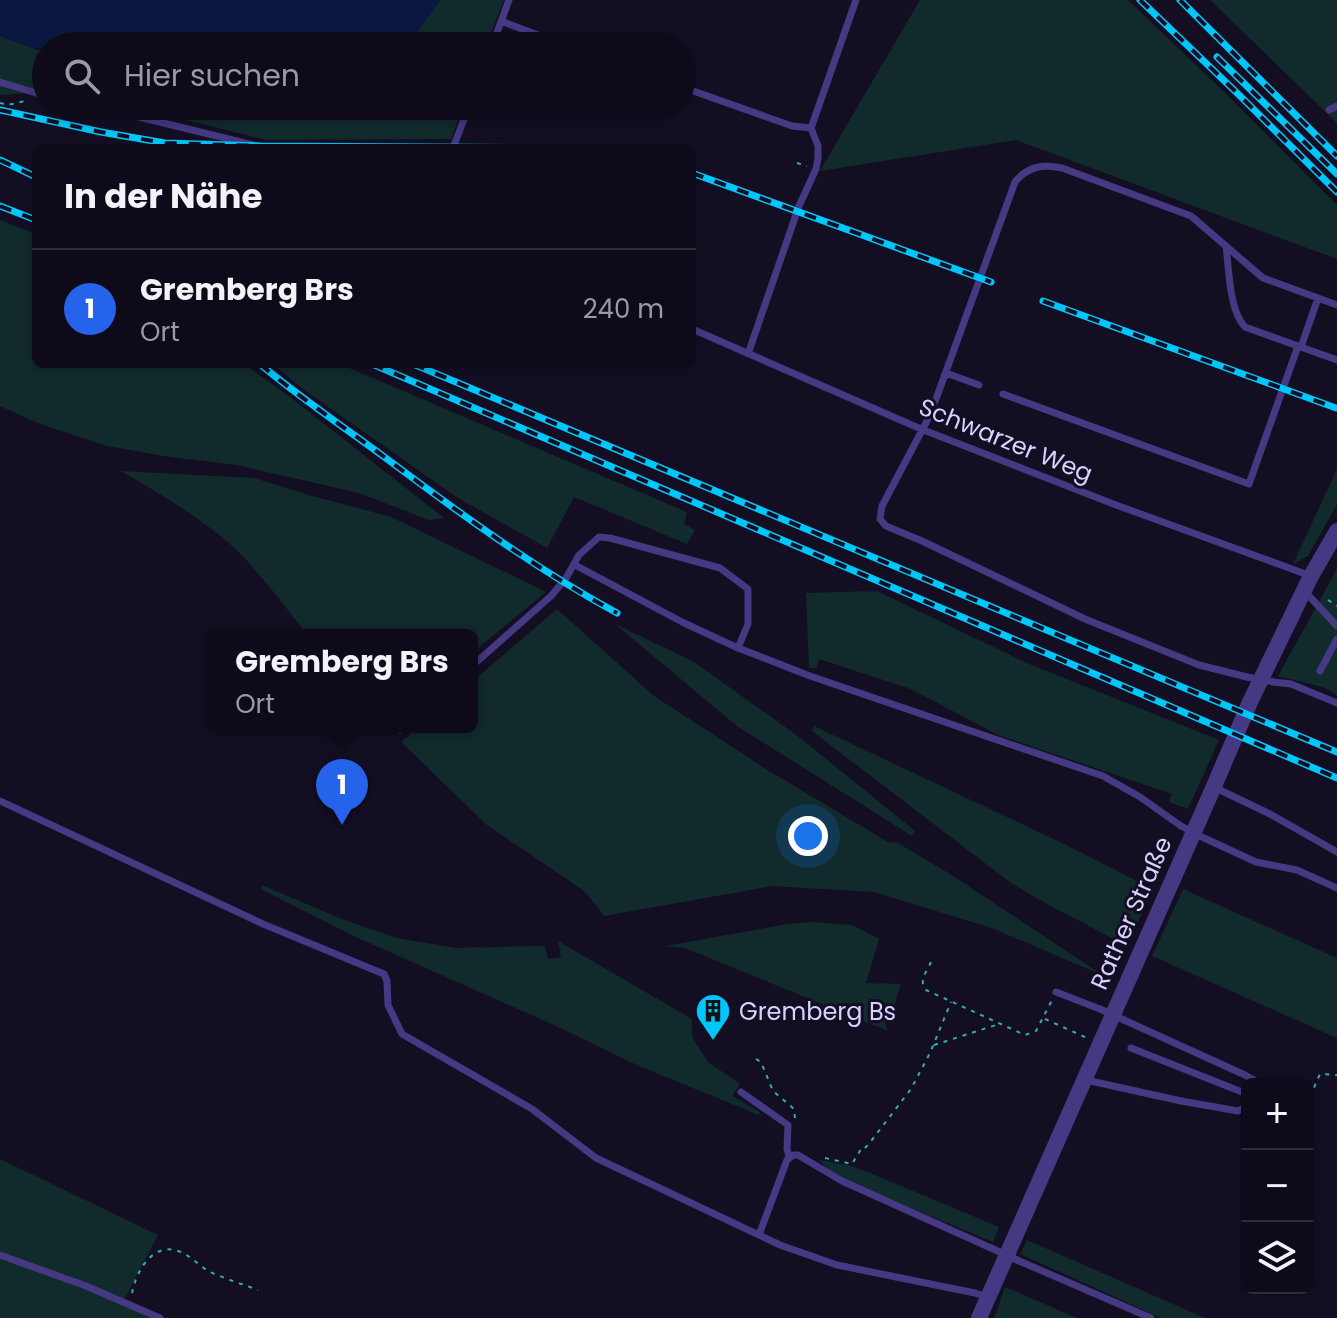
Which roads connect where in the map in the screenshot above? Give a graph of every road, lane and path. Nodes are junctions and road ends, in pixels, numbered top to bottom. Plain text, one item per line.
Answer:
1 (509, 0) edge
2 (856, 0) edge
3 (501, 21) junction
4 (497, 32) edge
5 (530, 32) edge
6 (0, 82) edge
7 (32, 92) edge
8 (696, 92) edge
9 (32, 99) edge
10 (0, 103) edge
11 (151, 120) edge
12 (464, 120) edge
13 (811, 128) junction
14 (250, 144) edge
15 (455, 144) edge
16 (1226, 246) junction
17 (1318, 298) junction
18 (1337, 305) edge
19 (696, 331) edge
20 (1299, 346) junction
21 (748, 354) junction
22 (1337, 360) edge
23 (946, 373) junction
24 (979, 385) dead end
25 (1003, 394) dead end
26 (921, 429) junction
27 (1337, 531) edge
28 (575, 565) junction
29 (1311, 576) junction
30 (1303, 594) junction
31 (1337, 626) edge
32 (1337, 639) edge
33 (738, 648) junction
34 (478, 661) edge
35 (1320, 671) dead end
36 (1337, 703) edge
37 (1215, 784) junction
38 (0, 801) edge
39 (1337, 852) edge
40 (1337, 888) edge
41 (931, 962) dead end
42 (1056, 992) joint
43 (951, 1002) junction
44 (1043, 1018) junction
45 (999, 1024) junction
46 (1084, 1037) dead end
47 (933, 1045) junction
48 (1131, 1048) dead end
49 (756, 1059) dead end
50 (1337, 1075) edge
51 (1246, 1078) edge
52 (1084, 1079) junction
53 (1313, 1090) edge
54 (741, 1092) dead end
55 (1241, 1092) edge
56 (1241, 1109) edge
57 (788, 1125) junction
58 (798, 1155) junction
59 (789, 1157) junction
60 (759, 1235) junction
61 (0, 1255) edge
62 (258, 1290) dead end
63 (988, 1298) junction
64 (134, 1306) junction
65 (160, 1318) edge
66 (979, 1318) edge
67 (1151, 1318) edge

1 - 3 lane
2 - 13 lane
3 - 4 lane
3 - 5 lane
6 - 7 lane
8 - 13 lane
9 - 10 path
11 - 14 lane
12 - 15 lane
13 - 21 lane
16 - 17 lane
16 - 20 lane
16 - 23 lane
17 - 18 lane
17 - 20 lane
19 - 21 lane, Schwarzer Weg
20 - 22 lane
20 - 25 lane
21 - 26 lane, Schwarzer Weg
23 - 24 lane
23 - 26 lane
26 - 29 lane, Schwarzer Weg
26 - 36 lane, bridge
27 - 29 street, Rather Straße
28 - 33 lane
28 - 33 lane
28 - 34 lane
29 - 30 street, Rather Straße
30 - 31 lane
30 - 37 street, Rather Straße
32 - 35 lane
33 - 40 lane, bridge
37 - 39 lane
37 - 52 street, Rather Straße
38 - 60 lane
41 - 43 path
42 - 44 path
42 - 51 lane, bridge
43 - 45 path
43 - 47 path
44 - 45 path
44 - 46 path
45 - 47 path
47 - 58 path
48 - 55 lane
49 - 57 path
50 - 53 path
52 - 56 lane
52 - 63 street, Rather Straße
54 - 57 lane
57 - 59 lane
58 - 59 lane
58 - 67 lane, bridge
59 - 60 lane
60 - 63 lane
61 - 64 lane
62 - 64 path
63 - 66 street, Rather Straße
64 - 65 lane

